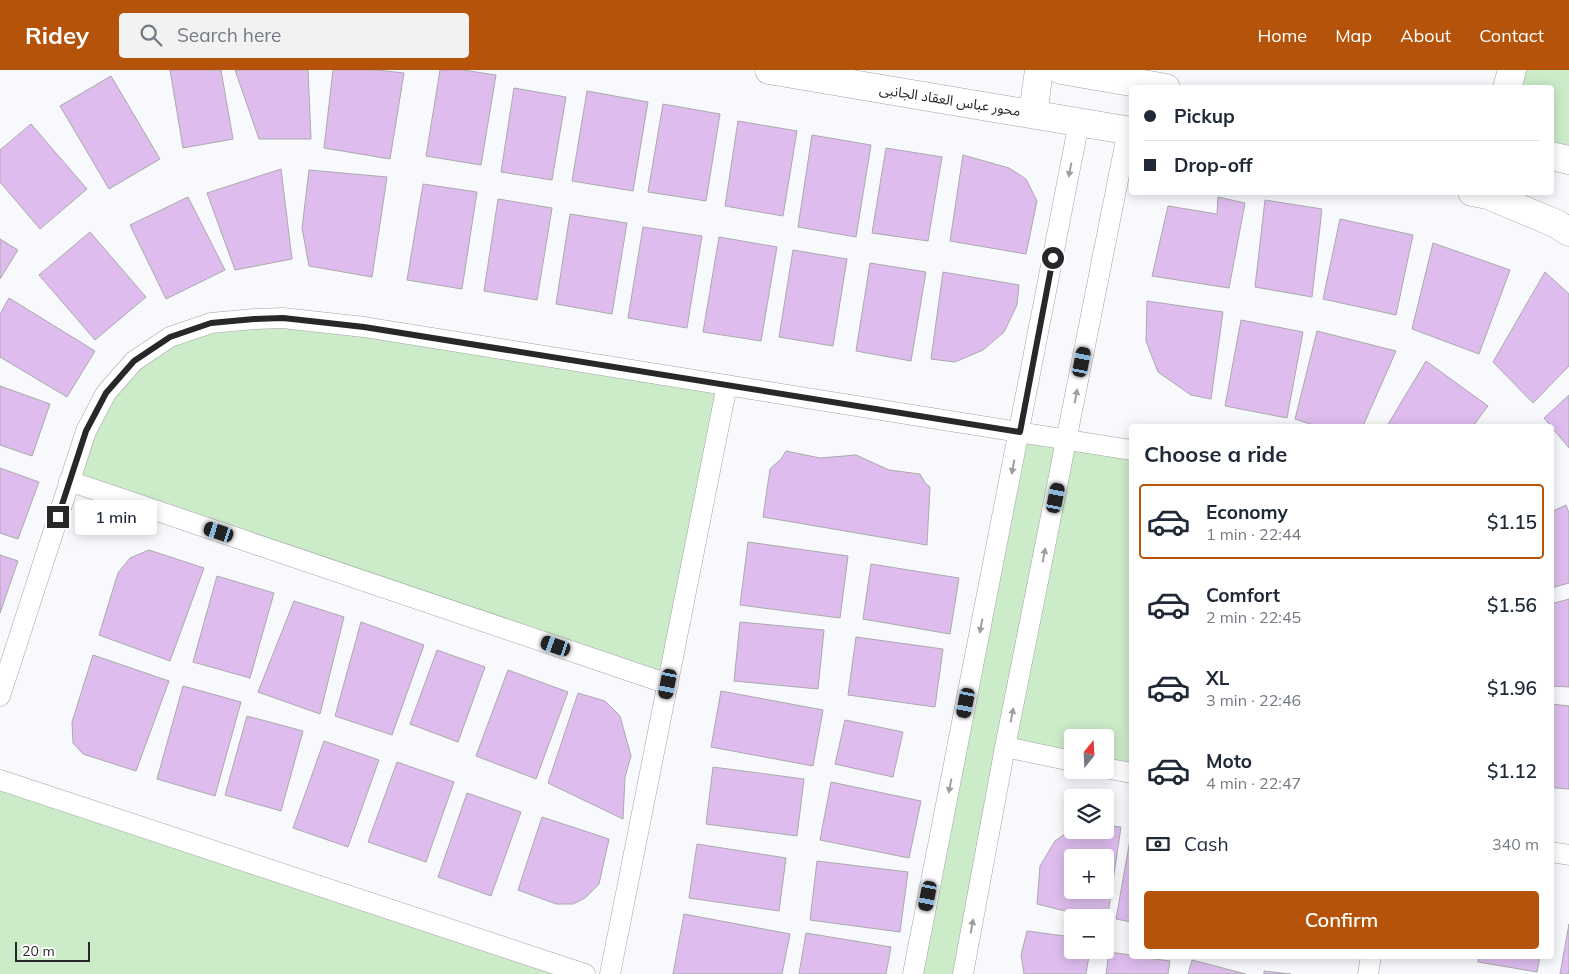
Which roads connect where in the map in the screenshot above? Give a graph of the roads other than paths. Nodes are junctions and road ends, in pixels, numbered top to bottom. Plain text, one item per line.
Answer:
1 (769, 70) edge
2 (1039, 70) edge
3 (1060, 70) edge
4 (1512, 70) edge
5 (1148, 85) edge
6 (1508, 85) edge
7 (1033, 114) junction
8 (1079, 122) junction
9 (1129, 131) edge
10 (1129, 136) edge
11 (1554, 157) edge
12 (1569, 160) edge
13 (1488, 195) edge
14 (1569, 232) edge
15 (727, 385) junction
16 (1020, 432) junction
17 (1067, 440) junction
18 (1129, 450) edge
19 (69, 481) junction
20 (668, 684) junction
21 (0, 696) edge
22 (1005, 748) junction
23 (1064, 759) edge
24 (1114, 770) edge
25 (1129, 773) edge
26 (0, 780) edge
27 (1554, 852) edge
28 (1569, 855) edge
29 (1370, 959) edge
30 (586, 974) edge
31 (610, 974) edge
32 (913, 974) edge
33 (963, 974) edge
34 (1368, 974) edge

1 - 7 street, محور عباس العقاد الجانبى
2 - 7 street
3 - 5 street
4 - 6 street
7 - 8 street, محور عباس العقاد الجانبى
8 - 9 street, محور عباس العقاد الجانبى
8 -> 16 street
17 -> 10 street
11 - 12 street
13 - 14 street
15 - 16 street
15 - 19 street
15 - 20 street
16 - 17 street
16 -> 32 street
17 - 18 street
22 -> 17 street
19 - 20 street
19 - 21 street
20 - 31 street
22 - 23 street
33 -> 22 street
24 - 25 street
26 - 30 street
27 - 28 street
29 - 34 street

